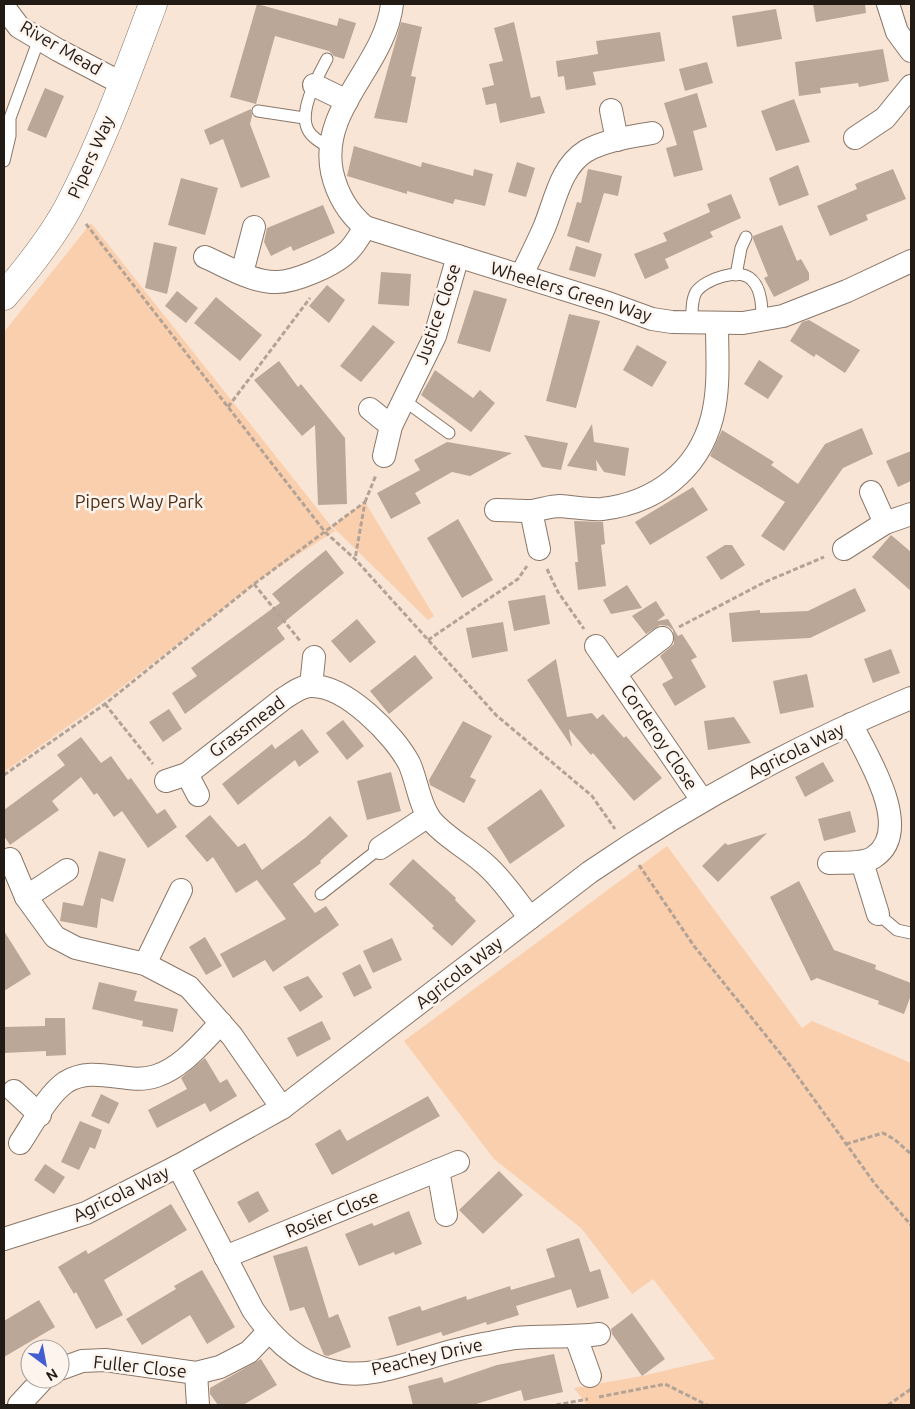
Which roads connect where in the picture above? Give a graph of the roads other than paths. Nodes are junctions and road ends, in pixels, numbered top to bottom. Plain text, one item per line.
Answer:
1 (153, 4) edge
2 (392, 4) edge
3 (888, 4) edge
4 (4, 8) edge
5 (39, 39) junction
6 (911, 51) edge
7 (327, 59) dead end
8 (124, 84) junction
9 (314, 85) junction
10 (911, 86) edge
11 (347, 101) junction
12 (611, 110) dead end
13 (258, 111) dead end
14 (304, 118) junction
15 (652, 133) dead end
16 (855, 138) dead end
17 (617, 140) junction
18 (329, 147) junction
19 (4, 161) edge
20 (254, 226) dead end
21 (365, 227) junction
22 (746, 237) dead end
23 (458, 256) junction
24 (205, 257) dead end
25 (911, 261) edge
26 (242, 273) junction
27 (736, 275) junction
28 (521, 276) junction
29 (4, 296) edge
30 (762, 321) junction
31 (692, 323) junction
32 (717, 324) junction
33 (405, 401) junction
34 (370, 409) dead end
35 (391, 426) junction
36 (449, 433) dead end
37 (384, 456) road end
38 (871, 492) dead end
39 (496, 510) dead end
40 (531, 511) junction
41 (911, 514) edge
42 (885, 523) junction
43 (538, 549) road end
44 (844, 549) road end
45 (662, 638) road end
46 (596, 646) road end
47 (314, 657) road end
48 (616, 674) junction
49 (311, 686) junction
50 (911, 698) edge
51 (851, 724) junction
52 (198, 796) dead end
53 (702, 800) junction
54 (428, 816) junction
55 (380, 848) joint
56 (10, 859) dead end
57 (862, 862) junction
58 (829, 863) dead end
59 (67, 870) dead end
60 (181, 890) dead end
61 (321, 894) dead end
62 (26, 898) junction
63 (878, 914) joint
64 (530, 918) junction
65 (911, 933) edge
66 (146, 964) junction
67 (221, 1023) junction
68 (14, 1091) dead end
69 (282, 1108) junction
70 (40, 1115) junction
71 (20, 1143) dead end
72 (178, 1166) junction
73 (446, 1215) dead end
74 (4, 1240) edge
75 (226, 1257) junction
76 (268, 1332) junction
77 (599, 1334) dead end
78 (576, 1337) junction
79 (70, 1365) edge
80 (196, 1373) junction
81 (590, 1376) dead end
82 (34, 1389) edge
83 (19, 1405) edge
84 (198, 1405) edge

1 - 8 street, Pipers Way
2 - 11 street
3 - 6 street
4 - 5 street, River Mead
5 - 8 street, River Mead
5 - 19 lane
7 - 9 lane
8 - 29 street, Pipers Way
9 - 11 street
9 - 14 lane
10 - 16 street
11 - 18 street
12 - 17 street
13 - 14 lane
14 - 18 lane
15 - 17 street
17 - 28 street
18 - 21 street
20 - 26 street
21 - 23 street, Wheelers Green Way
21 - 26 street
22 - 27 lane
23 - 28 street, Wheelers Green Way
23 - 33 street, Justice Close
24 - 26 street
25 - 30 street, Wheelers Green Way
27 - 30 lane
27 - 31 lane
28 - 31 street, Wheelers Green Way
30 - 32 street, Wheelers Green Way
31 - 32 street, Wheelers Green Way
32 - 40 street
33 - 35 street, Justice Close
33 - 36 lane
34 - 35 street
35 - 37 street, Justice Close
38 - 42 street
39 - 40 street
40 - 43 street
41 - 42 street
42 - 44 street
45 - 48 street, Corderoy Close
46 - 48 street, Corderoy Close
47 - 49 street
48 - 53 street, Corderoy Close
49 - 52 street, Grassmead
49 - 54 street
50 - 51 street, Agricola Way
51 - 53 street, Agricola Way
51 - 57 street
53 - 64 street, Agricola Way
54 - 55 street
54 - 64 street
55 - 61 lane
56 - 62 street
57 - 58 street
57 - 63 street
59 - 62 street
60 - 66 street
62 - 66 street
63 - 65 lane
64 - 69 street, Agricola Way
66 - 67 street
67 - 69 street
67 - 70 street
68 - 70 street
69 - 72 street, Agricola Way
70 - 71 street
72 - 74 street, Agricola Way
72 - 75 street, Peachey Drive
73 - 75 street, Rosier Close
75 - 76 street, Peachey Drive
76 - 78 street, Peachey Drive
76 - 80 street, Fuller Close
77 - 78 street, Peachey Drive
78 - 81 street
79 - 80 street, Fuller Close
80 - 84 street
82 - 83 street

